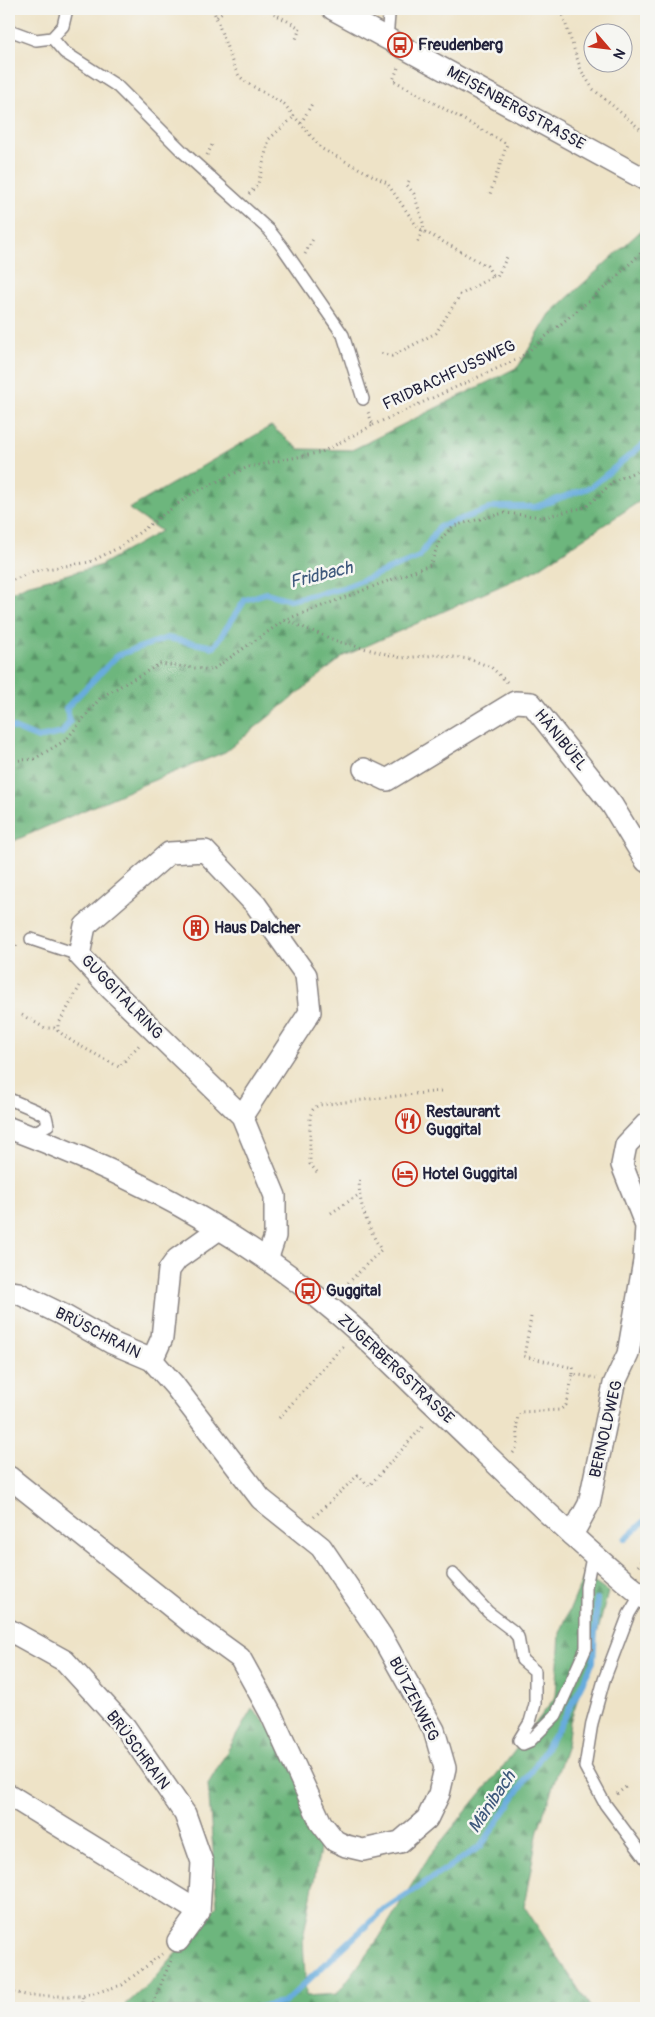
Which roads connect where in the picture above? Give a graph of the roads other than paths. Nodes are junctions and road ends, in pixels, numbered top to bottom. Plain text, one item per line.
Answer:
1 (67, 9) edge
2 (333, 9) edge
3 (387, 9) edge
4 (9, 30) edge
5 (52, 38) junction
6 (397, 44) junction
7 (646, 180) edge
8 (362, 399) road end
9 (364, 769) dead end
10 (646, 861) edge
11 (31, 939) dead end
12 (85, 962) junction
13 (9, 1099) edge
14 (242, 1116) junction
15 (646, 1124) edge
16 (9, 1128) edge
17 (29, 1135) junction
18 (219, 1229) junction
19 (267, 1260) junction
20 (9, 1292) edge
21 (152, 1360) junction
22 (9, 1477) edge
23 (572, 1535) junction
24 (595, 1554) junction
25 (453, 1574) dead end
26 (637, 1586) edge
27 (9, 1630) edge
28 (9, 1794) edge
29 (646, 1859) edge
30 (199, 1912) junction
31 (178, 1941) road end

1 - 5 lane
2 - 6 street, MEISENBERGSTRASSE
3 - 6 lane
4 - 5 lane
5 - 8 lane
6 - 7 street, MEISENBERGSTRASSE
9 - 10 street, HÄNIBÜEL
11 - 12 lane
12 - 14 street, GUGGITALRING
12 - 14 street, GUGGITALRING
13 - 17 lane
14 - 19 street, GUGGITALRING
15 - 23 street, BERNOLDWEG
16 - 17 street, ZUGERBERGSTRASSE
17 - 18 street, ZUGERBERGSTRASSE
18 - 19 street, ZUGERBERGSTRASSE
18 - 21 street, BRÜSCHRAIN
19 - 23 street, ZUGERBERGSTRASSE
20 - 21 street, BRÜSCHRAIN
21 - 22 street, BÜTZENWEG
23 - 24 street, ZUGERBERGSTRASSE
24 - 25 lane
24 - 26 street, ZUGERBERGSTRASSE
26 - 29 lane
27 - 30 street, BRÜSCHRAIN
28 - 30 street
30 - 31 street

